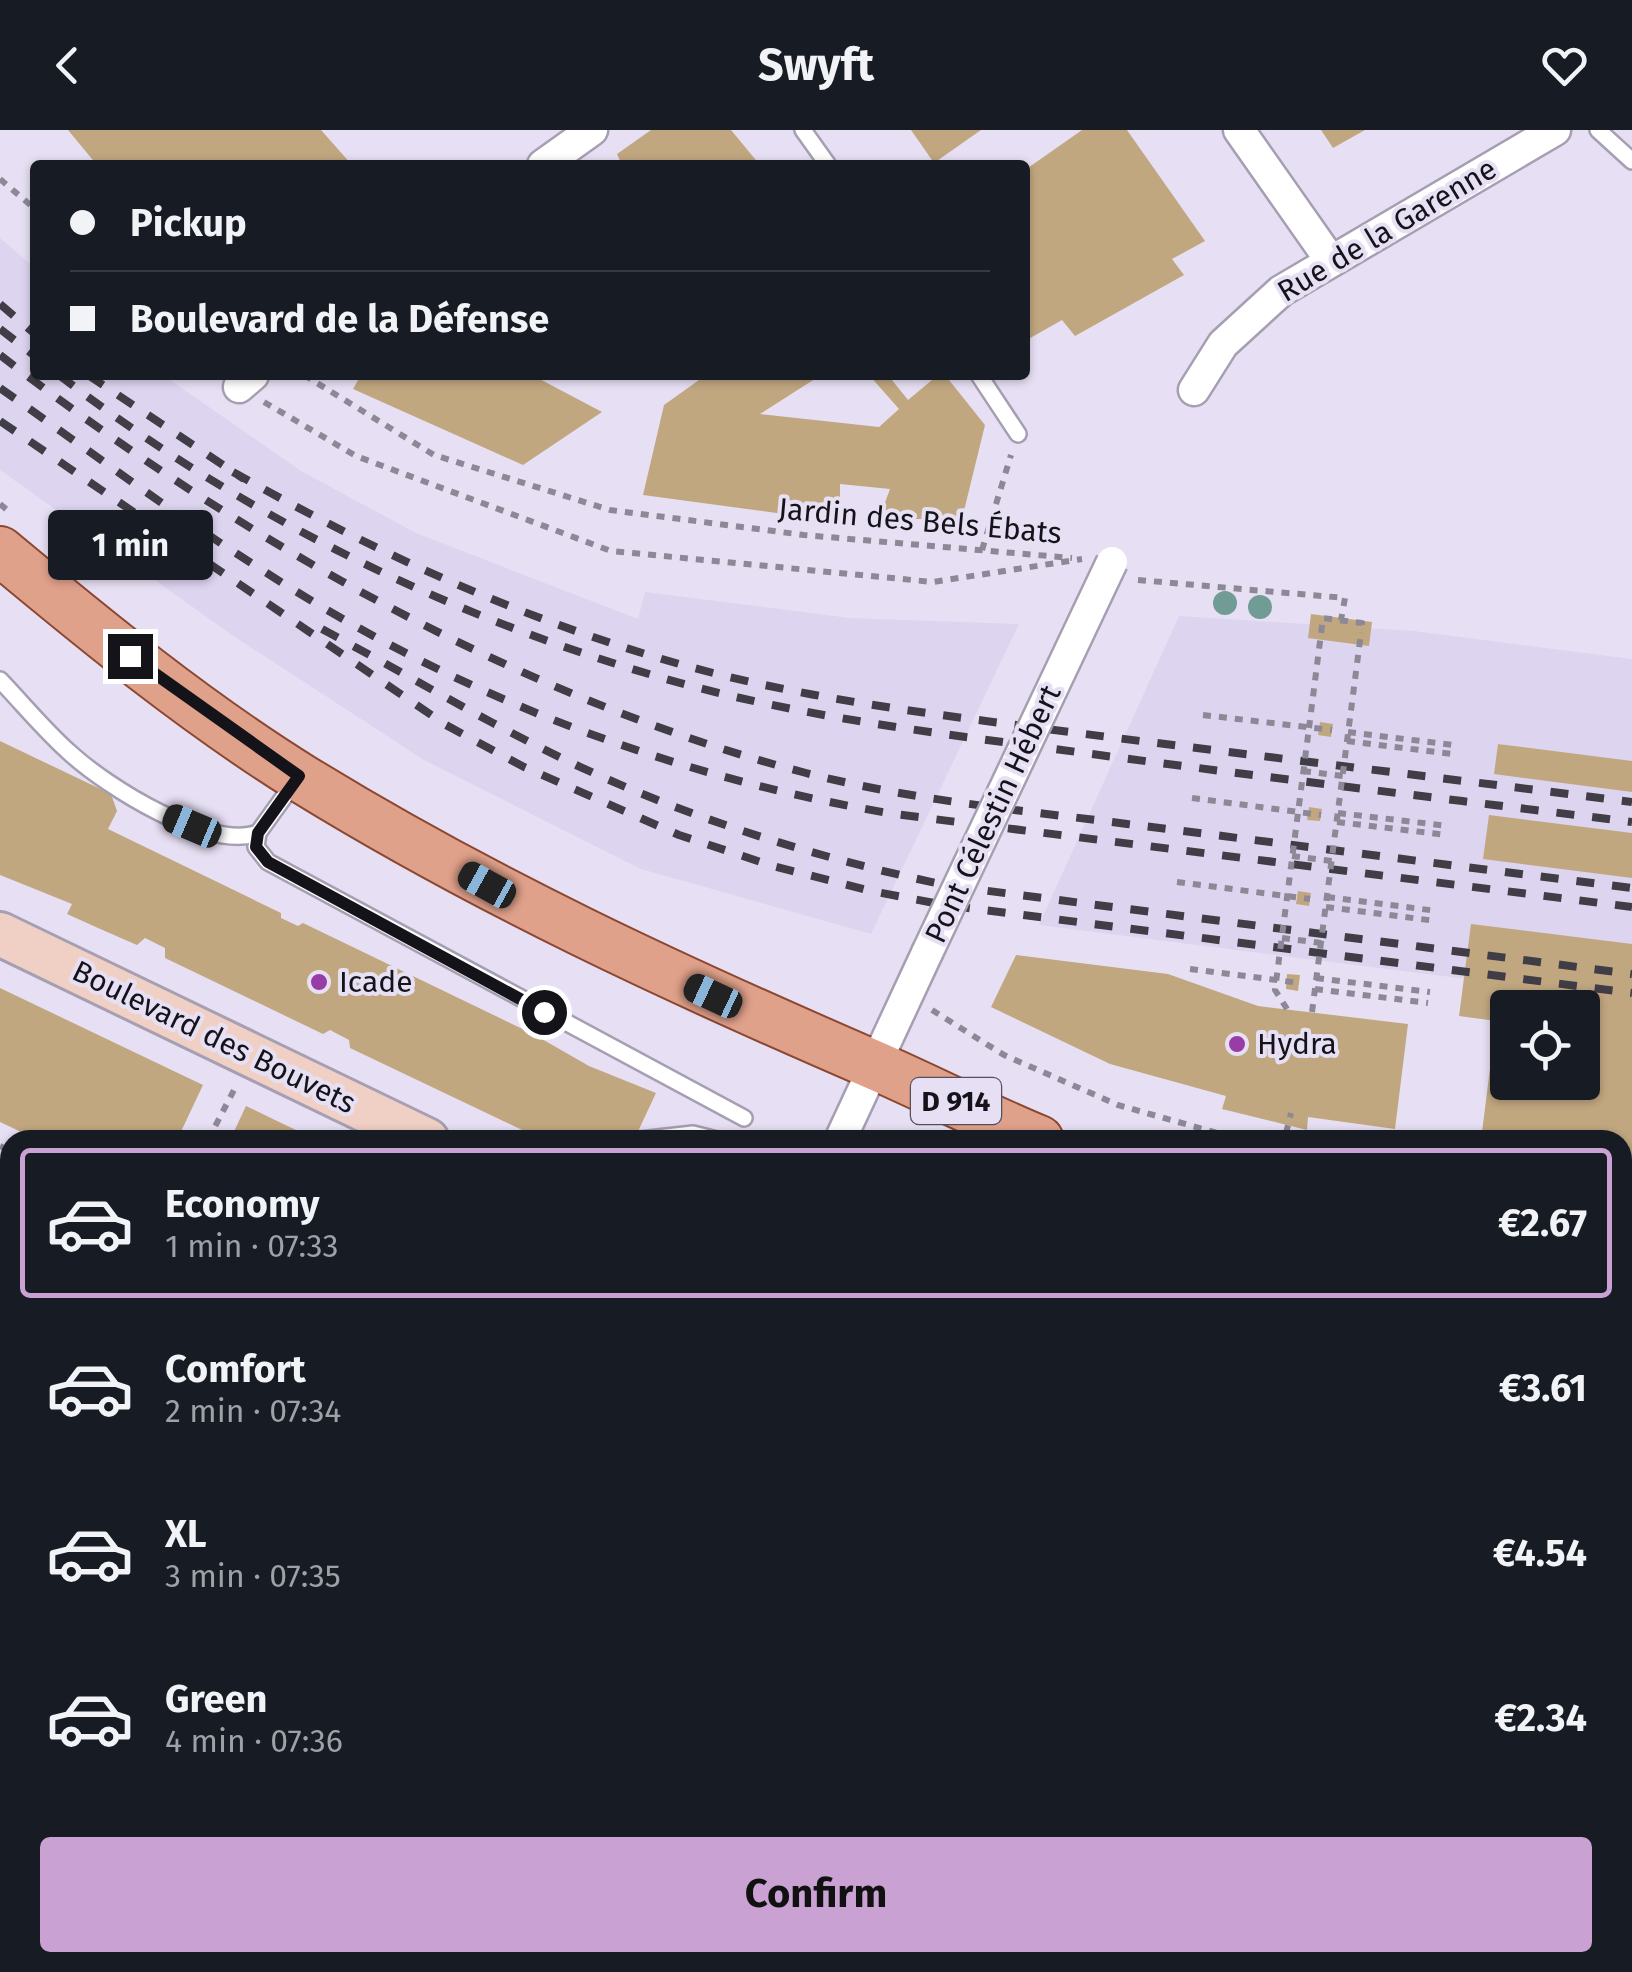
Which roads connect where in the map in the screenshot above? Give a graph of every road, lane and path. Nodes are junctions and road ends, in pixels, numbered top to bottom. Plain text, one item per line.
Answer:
1 (592, 130) edge
2 (803, 130) edge
3 (1239, 130) edge
4 (1555, 130) edge
5 (1598, 130) edge
6 (550, 160) edge
7 (824, 160) edge
8 (1632, 161) edge
9 (0, 179) edge
10 (30, 205) edge
11 (1331, 261) junction
12 (312, 380) edge
13 (982, 380) edge
14 (246, 381) edge
15 (1194, 390) dead end
16 (1018, 434) joint
17 (0, 504) edge
18 (7, 533) edge
19 (982, 550) junction
20 (1100, 566) junction
21 (1342, 620) junction
22 (0, 680) edge
23 (1204, 715) dead end
24 (1309, 728) junction
25 (1332, 730) dead end
26 (1352, 737) junction
27 (1453, 745) dead end
28 (1452, 754) dead end
29 (1303, 771) junction
30 (299, 776) junction
31 (1342, 776) junction
32 (1192, 798) dead end
33 (1298, 812) junction
34 (1338, 812) junction
35 (1321, 815) dead end
36 (1341, 823) junction
37 (1448, 826) dead end
38 (258, 833) junction
39 (1447, 836) dead end
40 (1292, 856) junction
41 (1332, 860) junction
42 (1176, 882) dead end
43 (1287, 896) junction
44 (1332, 898) junction
45 (1310, 899) dead end
46 (1326, 907) junction
47 (1437, 912) dead end
48 (1436, 921) dead end
49 (0, 934) edge
50 (1282, 938) junction
51 (1321, 943) junction
52 (1190, 969) dead end
53 (1316, 978) junction
54 (1276, 980) junction
55 (1300, 983) dead end
56 (1320, 990) junction
57 (1430, 992) dead end
58 (906, 999) junction
59 (1428, 1003) dead end
60 (1287, 1009) dead end
61 (1312, 1012) dead end
62 (872, 1064) junction
63 (228, 1102) dead end
64 (1292, 1113) dead end
65 (744, 1118) dead end
66 (213, 1130) edge
67 (407, 1130) edge
68 (844, 1130) edge
69 (1017, 1130) edge
70 (1207, 1130) edge
71 (1287, 1130) edge

1 - 6 street
2 - 7 lane
3 - 11 street
4 - 11 street, Rue de la Garenne
5 - 8 lane
9 - 10 path
11 - 15 street, Rue de la Garenne
12 - 19 path, Jardin des Bels Ébats
13 - 16 lane
14 - 20 path, Jardin des Bels Ébats
16 - 19 path
17 - 18 path
18 - 30 main road, D 914
19 - 20 path, Jardin des Bels Ébats
20 - 21 path
20 - 58 street, Pont Célestin Hébert, bridge
21 - 24 path
21 - 26 path, bridge
22 - 38 lane
23 - 24 path, bridge
24 - 25 path, bridge
24 - 29 path, bridge
26 - 27 path
26 - 28 path
26 - 31 path, bridge
29 - 31 path
29 - 33 path, bridge
30 - 38 lane
30 - 62 main road, D 914
31 - 34 path, bridge
32 - 33 path, bridge
33 - 35 path, bridge
33 - 40 path, bridge
34 - 36 path, bridge
34 - 37 path, bridge
36 - 39 path
36 - 41 path, bridge
38 - 65 lane
40 - 41 path
40 - 43 path, bridge
41 - 44 path, bridge
42 - 43 path, bridge
43 - 45 path, bridge
43 - 50 path, bridge
44 - 46 path, bridge
44 - 47 path
46 - 48 path, bridge
46 - 51 path, bridge
49 - 67 main road, Boulevard des Bouvets
50 - 51 path
50 - 54 path, bridge
51 - 53 path, bridge
52 - 54 path, bridge
53 - 56 path, bridge
53 - 57 path, bridge
54 - 55 path, bridge
54 - 60 path, bridge
56 - 59 path
56 - 61 path, bridge
58 - 62 street, Pont Célestin Hébert
58 - 70 path
62 - 68 street, Pont Célestin Hébert
62 - 69 main road, D 914
63 - 66 path
64 - 71 path

